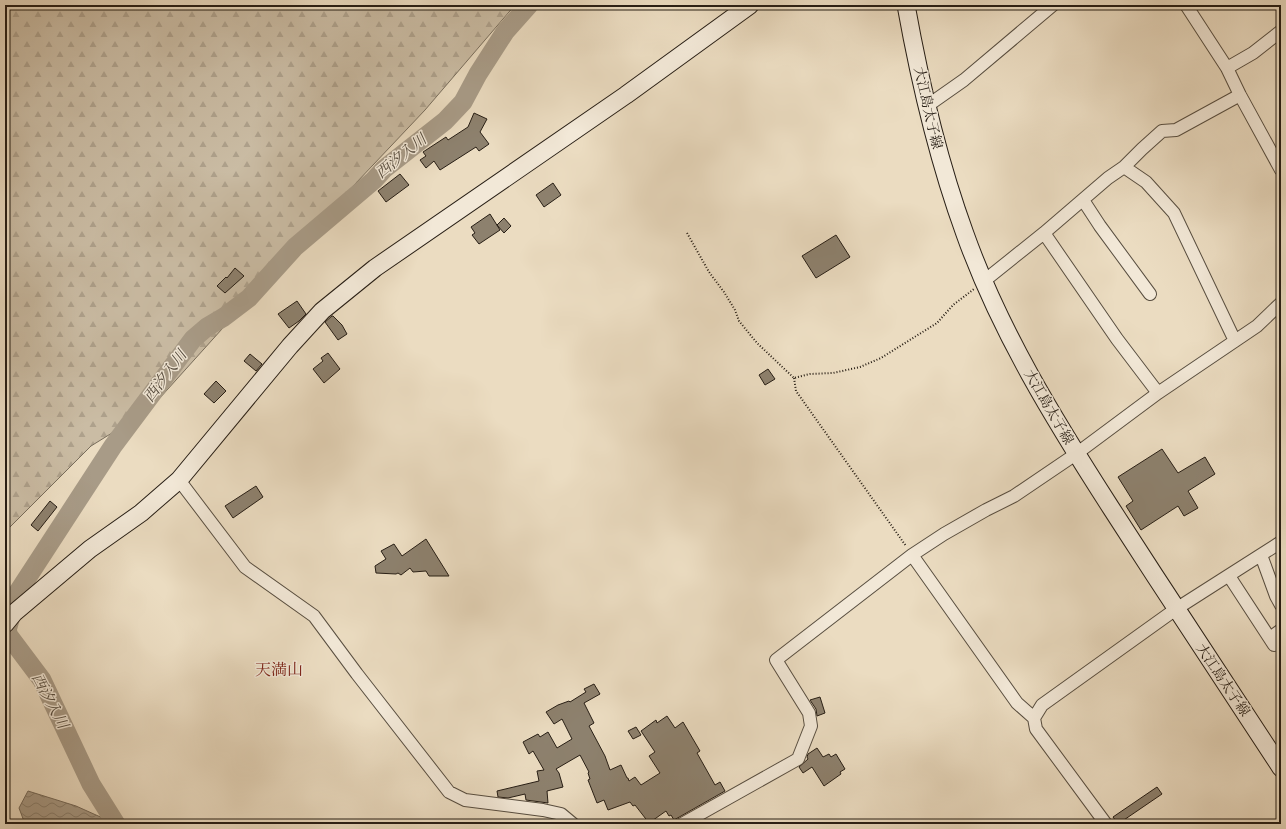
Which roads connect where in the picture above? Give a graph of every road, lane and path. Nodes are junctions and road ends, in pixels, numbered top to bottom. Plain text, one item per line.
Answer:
1 (750, 5) edge
2 (906, 5) edge
3 (1053, 5) edge
4 (1186, 5) edge
5 (1281, 31) edge
6 (1227, 68) junction
7 (1240, 95) junction
8 (927, 106) junction
9 (1124, 168) junction
10 (1281, 170) edge
11 (1083, 200) junction
12 (687, 233) dead end
13 (1044, 233) junction
14 (984, 281) junction
15 (1150, 294) dead end
16 (1281, 303) edge
17 (1235, 341) junction
18 (794, 378) junction
19 (1158, 393) junction
20 (1076, 454) junction
21 (179, 480) junction
22 (1281, 542) edge
23 (912, 555) junction
24 (1261, 555) junction
25 (1229, 576) junction
26 (1281, 605) edge
27 (1176, 609) junction
28 (5, 624) edge
29 (1281, 630) edge
30 (1034, 718) junction
31 (1281, 766) edge
32 (573, 824) edge
33 (682, 824) edge
34 (1106, 824) edge

1 - 21 street
2 - 8 street, 大江島太子線
3 - 8 street
4 - 6 street
5 - 6 street
6 - 7 street
7 - 9 street
7 - 10 street
8 - 14 street, 大江島太子線
9 - 11 street
9 - 17 street
11 - 13 street
11 - 15 street
12 - 18 path
13 - 14 street
13 - 19 street
14 - 18 path
14 - 20 street, 大江島太子線
16 - 17 street
17 - 19 street
18 - 23 path
19 - 20 street
20 - 23 street
20 - 27 street, 大江島太子線
21 - 28 street
21 - 32 street
22 - 24 street
23 - 30 street
23 - 33 street
24 - 25 street
24 - 26 street
25 - 27 street
25 - 29 street
27 - 30 street
27 - 31 street, 大江島太子線
30 - 34 street

